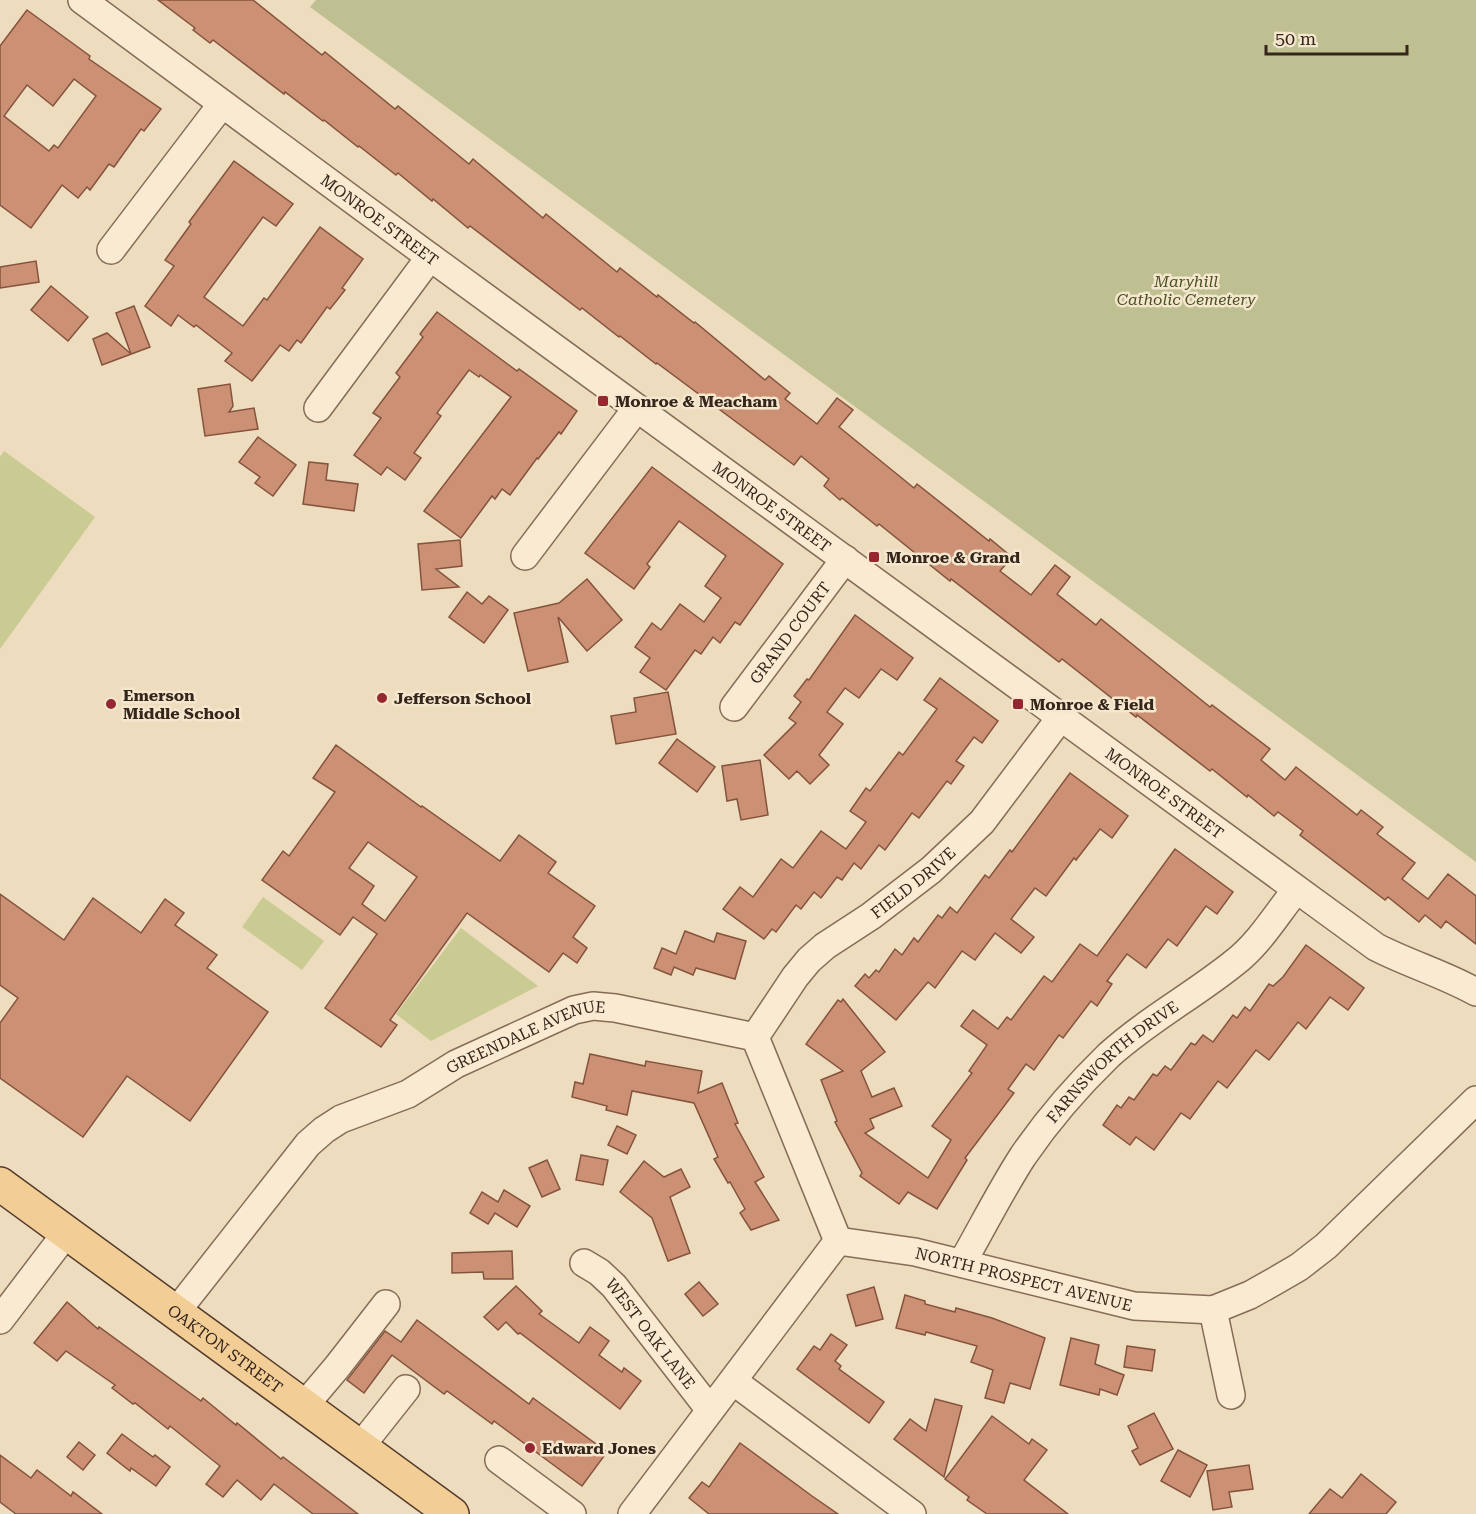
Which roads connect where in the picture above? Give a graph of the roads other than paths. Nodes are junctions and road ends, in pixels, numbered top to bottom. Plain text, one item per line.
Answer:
1 (82, 0) edge
2 (222, 104) junction
3 (111, 250) dead end
4 (430, 257) junction
5 (318, 408) dead end
6 (637, 408) junction
7 (525, 556) dead end
8 (845, 559) junction
9 (734, 707) dead end
10 (1061, 717) junction
11 (1296, 890) junction
12 (1476, 992) edge
13 (755, 1037) junction
14 (1476, 1100) edge
15 (0, 1184) edge
16 (67, 1233) junction
17 (838, 1241) junction
18 (584, 1263) dead end
19 (962, 1263) junction
20 (386, 1304) dead end
21 (1213, 1310) junction
22 (176, 1312) junction
23 (0, 1320) edge
24 (733, 1381) junction
25 (406, 1389) dead end
26 (1231, 1395) dead end
27 (304, 1406) junction
28 (710, 1410) junction
29 (360, 1447) junction
30 (499, 1460) dead end
31 (452, 1514) edge
32 (572, 1514) edge
33 (632, 1514) edge
34 (912, 1514) edge

1 - 2 street, MONROE STREET
2 - 3 street
2 - 4 street, MONROE STREET
4 - 5 street
4 - 6 street, MONROE STREET
6 - 7 street
6 - 8 street, MONROE STREET
8 - 9 street, GRAND COURT
8 - 10 street, MONROE STREET
10 - 11 street, MONROE STREET
10 - 13 street, FIELD DRIVE
11 - 12 street, MONROE STREET
11 - 19 street, FARNSWORTH DRIVE
13 - 17 street
13 - 22 street, GREENDALE AVENUE
14 - 21 street, NORTH PROSPECT AVENUE
15 - 16 main road, OAKTON STREET
16 - 22 main road, OAKTON STREET
16 - 23 street
17 - 19 street, NORTH PROSPECT AVENUE
17 - 24 street
18 - 28 street, WEST OAK LANE
19 - 21 street, NORTH PROSPECT AVENUE
20 - 27 street
21 - 26 street
22 - 27 main road, OAKTON STREET
24 - 28 street
24 - 34 street
25 - 29 street
27 - 29 main road, OAKTON STREET
28 - 33 street
29 - 31 main road, OAKTON STREET
30 - 32 street

